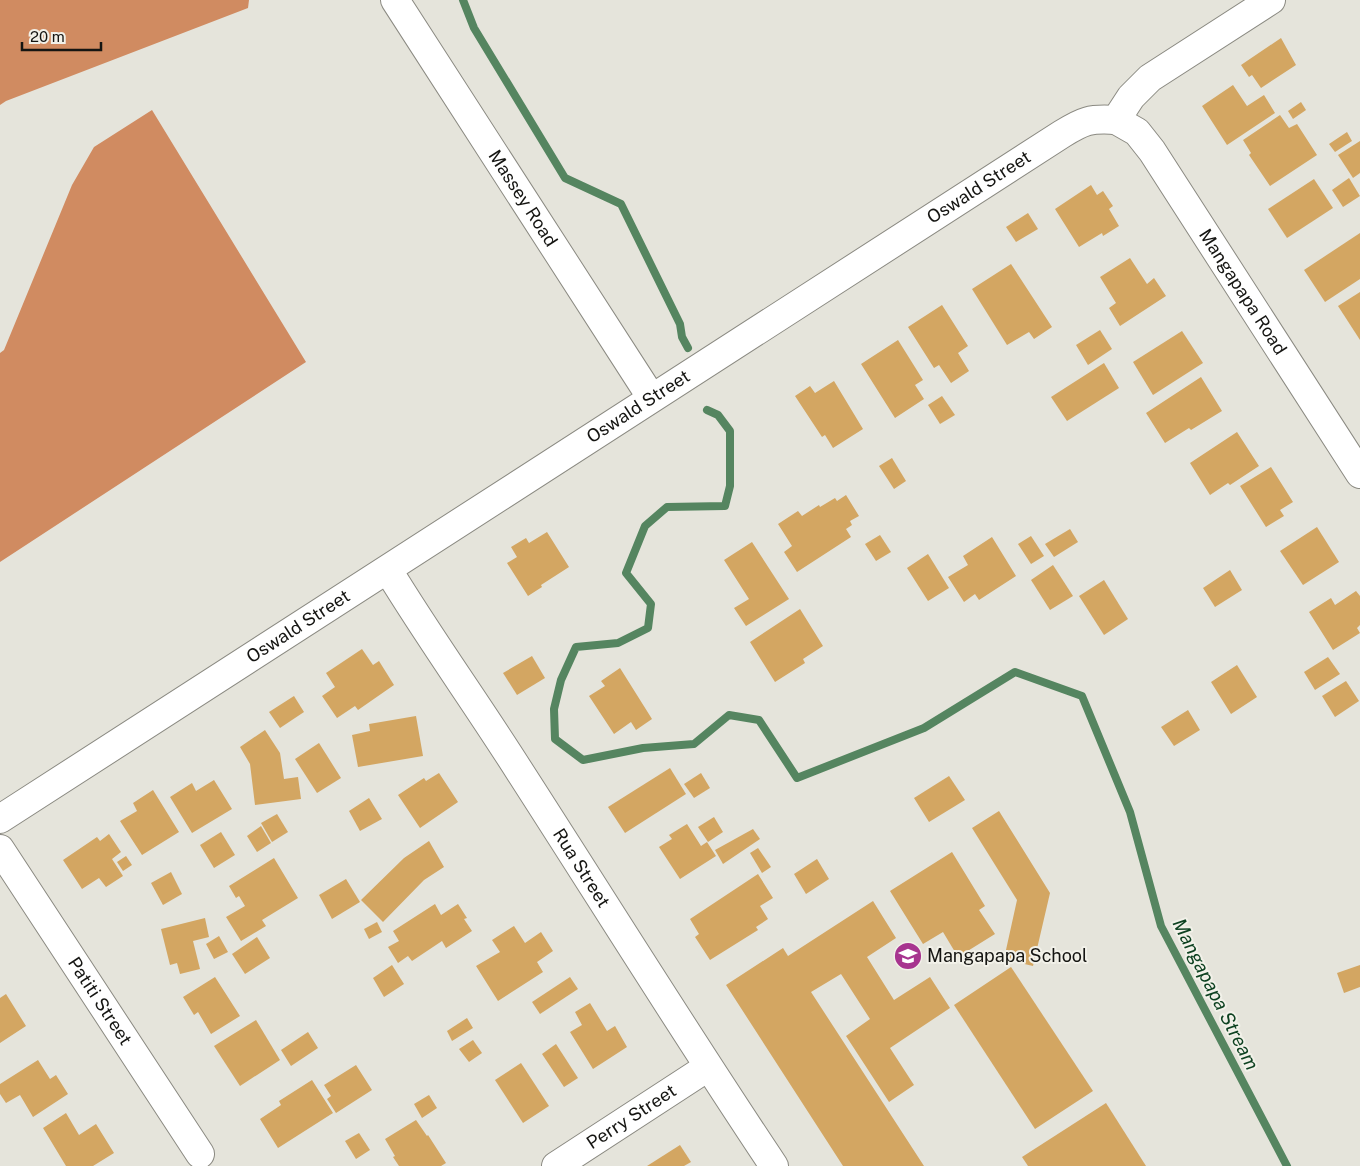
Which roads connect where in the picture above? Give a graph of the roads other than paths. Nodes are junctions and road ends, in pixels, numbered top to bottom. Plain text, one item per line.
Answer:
1 (394, 0) edge
2 (1271, 0) edge
3 (1116, 120) junction
4 (651, 397) junction
5 (1360, 474) edge
6 (388, 570) junction
7 (0, 819) edge
8 (0, 849) edge
9 (708, 1067) junction
10 (200, 1154) dead end
11 (556, 1166) edge
12 (774, 1166) edge

1 - 4 street, Massey Road
2 - 3 street
3 - 4 street, Oswald Street
3 - 5 street, Mangapapa Road
4 - 6 street, Oswald Street
6 - 7 street, Oswald Street
6 - 9 street, Rua Street
8 - 10 street, Patiti Street
9 - 11 street, Perry Street
9 - 12 street, Rua Street

